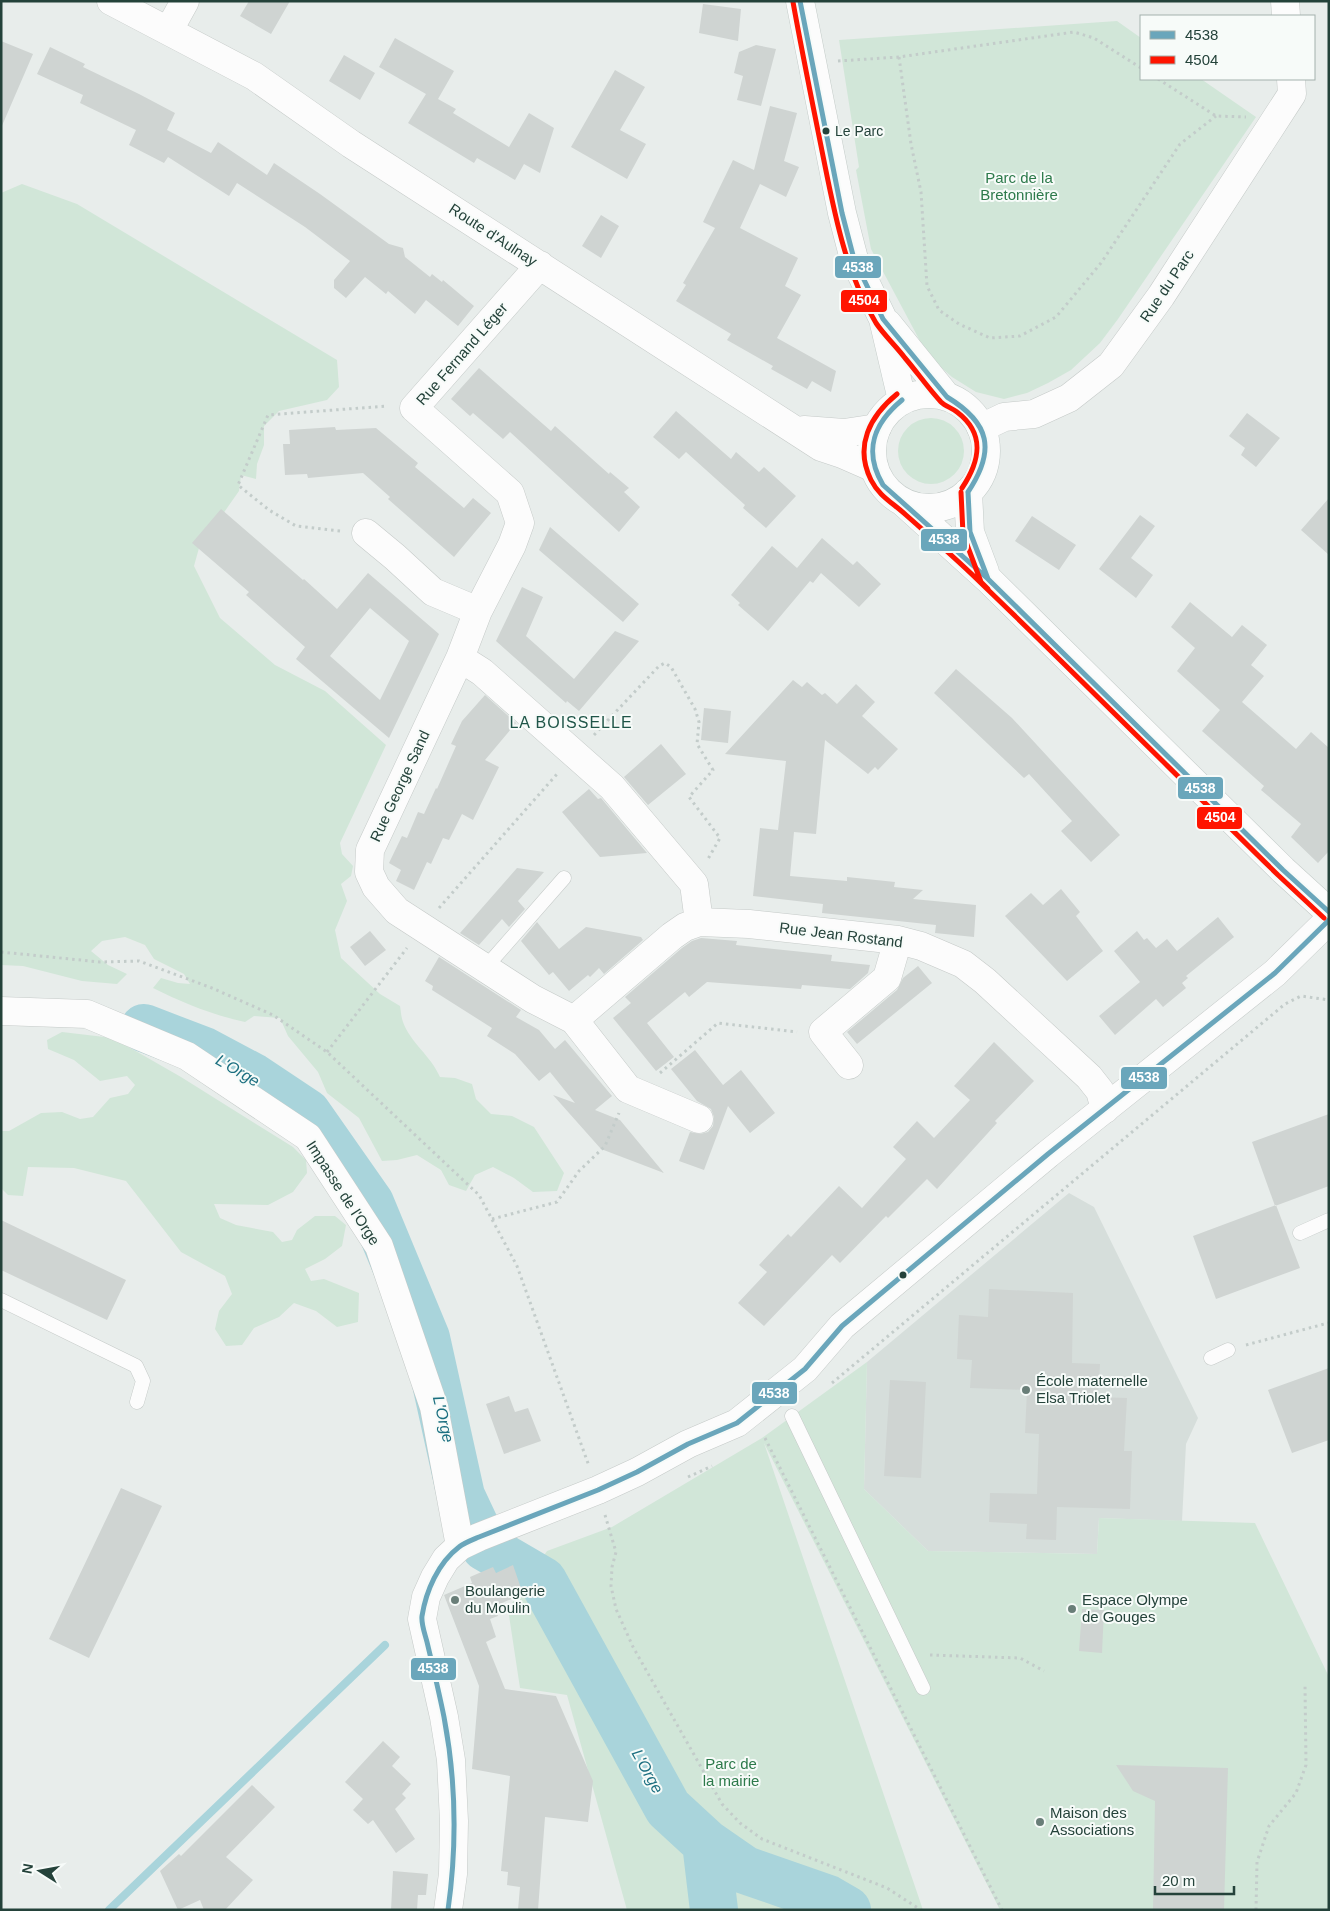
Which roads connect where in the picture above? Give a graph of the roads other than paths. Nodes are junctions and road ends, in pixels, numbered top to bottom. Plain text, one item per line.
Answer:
1 (111, 1) edge
2 (185, 1) edge
3 (800, 1) edge
4 (1285, 1) edge
5 (1286, 15) edge
6 (168, 30) junction
7 (1291, 80) edge
8 (540, 265) junction
9 (883, 319) junction
10 (947, 397) junction
11 (902, 400) junction
12 (877, 428) junction
13 (981, 428) junction
14 (792, 429) junction
15 (874, 468) junction
16 (968, 492) junction
17 (903, 502) junction
18 (366, 533) road end
19 (988, 578) junction
20 (478, 611) junction
21 (460, 658) junction
22 (564, 878) dead end
23 (1329, 912) edge
24 (1329, 920) edge
25 (699, 922) junction
26 (898, 940) junction
27 (485, 968) junction
28 (1, 1011) edge
29 (574, 1020) junction
30 (849, 1065) dead end
31 (1105, 1109) junction
32 (699, 1119) dead end
33 (1329, 1220) edge
34 (1300, 1233) dead end
35 (1, 1300) edge
36 (1228, 1350) road end
37 (1211, 1358) dead end
38 (137, 1402) dead end
39 (792, 1416) dead end
40 (470, 1541) junction
41 (923, 1688) dead end
42 (448, 1910) edge

1 - 6 street, Route d'Aulnay
2 - 6 street
3 - 9 street
4 - 5 street
6 - 8 street, Route d'Aulnay
7 - 13 street, Rue du Parc
8 - 14 street, Route d'Aulnay
8 - 20 street, Rue Fernand Léger
9 - 10 street
9 - 11 street
10 - 11 street
10 - 13 street
11 - 12 street
12 - 14 street
12 - 15 street
13 - 16 street
14 - 15 street, Route d'Aulnay
15 - 17 street
16 - 17 street
16 - 19 street
17 - 19 street
18 - 20 street
19 - 23 street
20 - 21 street, Rue Fernand Léger
21 - 25 street
21 - 27 street, Rue George Sand
22 - 27 lane
24 - 31 street
25 - 26 street, Rue Jean Rostand
25 - 29 street, Rue Jean Rostand
26 - 30 street
26 - 31 street, Rue Jean Rostand
27 - 29 street
28 - 40 street, Impasse de l'Orge
29 - 32 street
31 - 40 street
33 - 34 lane
35 - 38 lane
36 - 37 lane
39 - 41 lane
40 - 42 street

